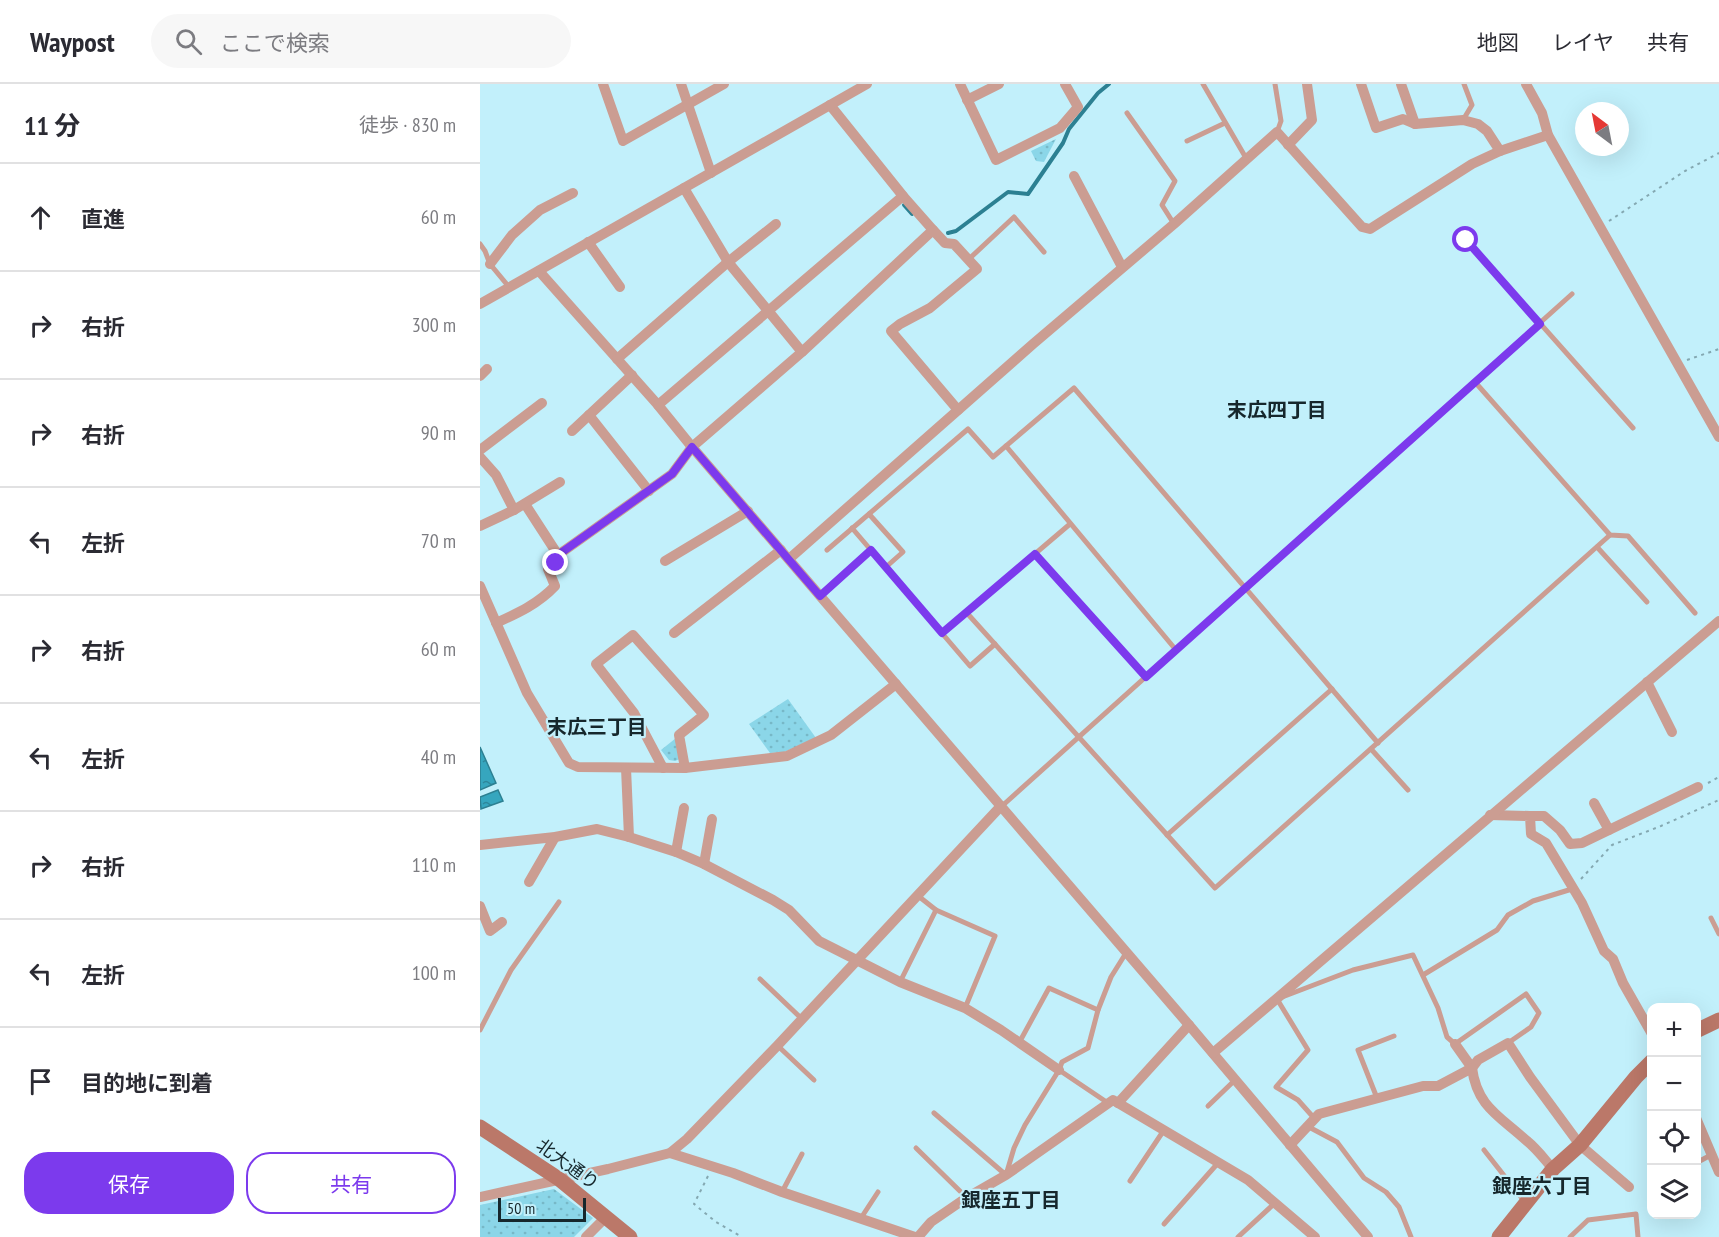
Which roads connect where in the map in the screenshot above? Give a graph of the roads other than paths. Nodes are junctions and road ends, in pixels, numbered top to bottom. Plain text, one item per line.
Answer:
1 (603, 84) edge
2 (681, 84) edge
3 (724, 84) edge
4 (867, 84) edge
5 (960, 84) edge
6 (999, 84) edge
7 (1065, 84) edge
8 (1203, 84) edge
9 (1275, 84) edge
10 (1307, 84) edge
11 (1361, 84) edge
12 (1401, 84) edge
13 (1464, 84) edge
14 (1526, 84) edge
15 (968, 100) junction
16 (688, 104) junction
17 (830, 105) junction
18 (1127, 113) dead end
19 (1463, 120) junction
20 (1225, 123) junction
21 (1415, 124) junction
22 (1277, 132) junction
23 (1548, 135) junction
24 (1187, 141) dead end
25 (1288, 145) junction
26 (1500, 151) junction
27 (1246, 158) junction
28 (711, 173) junction
29 (1074, 176) dead end
30 (684, 188) junction
31 (573, 194) dead end
32 (903, 196) junction
33 (776, 224) dead end
34 (1174, 224) junction
35 (933, 230) junction
36 (1466, 240) dead end
37 (588, 242) junction
38 (480, 244) edge
39 (1044, 252) dead end
40 (969, 259) junction
41 (728, 262) junction
42 (490, 264) junction
43 (1122, 267) junction
44 (539, 271) junction
45 (620, 287) dead end
46 (509, 288) junction
47 (1572, 294) dead end
48 (480, 304) edge
49 (767, 310) junction
50 (1540, 324) junction
51 (802, 352) junction
52 (617, 359) junction
53 (632, 375) junction
54 (1475, 382) junction
55 (542, 403) dead end
56 (658, 405) junction
57 (958, 410) junction
58 (589, 416) junction
59 (1633, 428) dead end
60 (572, 431) dead end
61 (1719, 436) edge
62 (1006, 446) junction
63 (692, 447) junction
64 (480, 450) edge
65 (480, 457) edge
66 (560, 482) dead end
67 (649, 491) junction
68 (525, 504) junction
69 (514, 510) junction
70 (748, 511) junction
71 (869, 514) junction
72 (1070, 524) junction
73 (480, 526) edge
74 (852, 528) junction
75 (1610, 535) junction
76 (1597, 547) junction
77 (781, 550) junction
78 (827, 550) dead end
79 (871, 550) junction
80 (1035, 554) junction
81 (558, 555) junction
82 (789, 559) junction
83 (665, 561) dead end
84 (886, 567) junction
85 (480, 586) edge
86 (1245, 588) junction
87 (820, 596) junction
88 (1647, 602) dead end
89 (966, 612) junction
90 (1695, 613) dead end
91 (1719, 621) edge
92 (496, 623) junction
93 (674, 633) dead end
94 (942, 633) junction
95 (995, 644) junction
96 (1176, 650) junction
97 (1146, 677) junction
98 (1647, 682) junction
99 (896, 684) junction
100 (1332, 689) junction
101 (1672, 732) dead end
102 (1079, 737) junction
103 (1378, 742) junction
104 (1371, 749) junction
105 (626, 768) junction
106 (663, 768) junction
107 (685, 768) junction
108 (1698, 787) dead end
109 (1408, 790) dead end
110 (1594, 803) dead end
111 (1001, 806) junction
112 (684, 808) dead end
113 (1490, 815) junction
114 (1530, 816) junction
115 (712, 819) dead end
116 (1609, 830) junction
117 (1167, 835) junction
118 (555, 837) junction
119 (629, 837) junction
120 (480, 845) edge
121 (676, 852) junction
122 (704, 864) junction
123 (529, 882) dead end
124 (1572, 888) junction
125 (917, 895) junction
126 (559, 902) dead end
127 (480, 906) edge
128 (936, 910) junction
129 (1711, 918) dead end
130 (502, 922) dead end
131 (490, 931) junction
132 (1719, 934) edge
133 (480, 939) edge
134 (1126, 953) junction
135 (856, 960) junction
136 (1423, 975) junction
137 (760, 980) dead end
138 (900, 982) junction
139 (1277, 999) junction
140 (965, 1008) junction
141 (1098, 1010) junction
142 (802, 1019) junction
143 (1719, 1020) edge
144 (1188, 1024) junction
145 (1647, 1025) edge
146 (1701, 1029) edge
147 (480, 1030) edge
148 (1394, 1036) dead end
149 (1019, 1043) junction
150 (1508, 1043) junction
151 (1455, 1044) junction
152 (777, 1046) junction
153 (1213, 1053) junction
154 (1647, 1066) edge
155 (1472, 1068) junction
156 (1059, 1070) junction
157 (814, 1080) dead end
158 (1235, 1080) junction
159 (1377, 1098) junction
160 (1113, 1103) junction
161 (1208, 1106) dead end
162 (934, 1113) dead end
163 (1310, 1122) junction
164 (480, 1127) edge
165 (1701, 1129) edge
166 (1164, 1130) junction
167 (1580, 1144) junction
168 (1290, 1145) junction
169 (916, 1148) dead end
170 (1484, 1150) dead end
171 (670, 1153) junction
172 (802, 1154) dead end
173 (1716, 1162) edge
174 (1218, 1163) junction
175 (1701, 1163) edge
176 (1553, 1169) junction
177 (1006, 1175) junction
178 (559, 1179) junction
179 (1131, 1181) dead end
180 (1629, 1187) dead end
181 (782, 1192) junction
182 (878, 1192) dead end
183 (480, 1197) edge
184 (966, 1198) junction
185 (1275, 1203) junction
186 (1526, 1204) junction
187 (606, 1217) junction
188 (861, 1218) junction
189 (1164, 1224) dead end
190 (586, 1237) edge
191 (630, 1237) edge
192 (917, 1237) edge
193 (1238, 1237) edge
194 (1315, 1237) edge
195 (1368, 1237) edge
196 (1411, 1237) edge
197 (1499, 1237) edge
198 (1570, 1237) edge
199 (1638, 1237) edge

1 - 16 street
2 - 16 street
3 - 16 street
4 - 17 street
5 - 15 street
6 - 15 street
7 - 15 street
8 - 20 lane
9 - 22 lane
10 - 25 street
11 - 21 street
12 - 21 street
13 - 19 lane
14 - 23 street
16 - 28 street
17 - 28 street
17 - 32 street
18 - 34 lane
19 - 21 street
19 - 26 street
20 - 24 lane
20 - 27 lane
22 - 25 street
22 - 27 street
23 - 26 street
23 - 61 street
25 - 26 street
27 - 34 street
28 - 30 street
29 - 43 street
30 - 37 street
30 - 41 street
31 - 42 street
32 - 35 street
32 - 49 street
33 - 41 street
34 - 43 street
35 - 40 street
35 - 51 street
36 - 50 lane
37 - 44 street
37 - 45 street
38 - 42 lane
39 - 40 lane
40 - 57 street
41 - 49 street
41 - 52 street
42 - 46 lane
43 - 57 street
44 - 46 street
44 - 52 street
46 - 48 street
47 - 50 lane
49 - 51 street
49 - 56 street
50 - 54 lane
50 - 59 lane
51 - 63 street
52 - 53 street
53 - 56 street
53 - 58 street
54 - 75 lane
54 - 86 lane
55 - 64 street
56 - 63 street
57 - 82 street
58 - 60 street
58 - 67 street
62 - 71 lane
62 - 72 lane
62 - 86 lane
63 - 67 street
63 - 70 street
65 - 69 street
66 - 68 street
67 - 81 street
68 - 69 street
68 - 81 street
69 - 73 street
70 - 77 street
70 - 83 street
71 - 74 lane
71 - 84 lane
72 - 80 lane
72 - 96 lane
74 - 78 lane
74 - 79 lane
75 - 76 lane
75 - 90 lane
76 - 88 lane
76 - 103 lane
77 - 82 street
77 - 93 street
79 - 84 lane
79 - 87 lane
80 - 89 lane
80 - 97 lane
81 - 92 street
82 - 87 street
84 - 94 lane
85 - 92 street
86 - 96 lane
86 - 100 lane
87 - 99 street
89 - 94 lane
89 - 95 lane
91 - 98 street
92 - 105 street
94 - 95 lane
95 - 102 lane
96 - 97 lane
97 - 102 lane
98 - 101 street
98 - 113 street
99 - 107 street
99 - 111 street
100 - 103 lane
100 - 117 lane
102 - 111 lane
102 - 117 lane
103 - 104 lane
104 - 109 lane
104 - 117 lane
105 - 106 street
105 - 119 street
106 - 107 street
106 - 107 street
108 - 116 street
110 - 116 street
111 - 125 street
111 - 134 street
112 - 121 street
113 - 114 street
113 - 139 street
114 - 116 street
114 - 124 street
115 - 122 street
118 - 119 street
118 - 120 street
118 - 123 street
119 - 121 street
121 - 122 street
122 - 135 street
124 - 136 lane
124 - 145 street
125 - 128 lane
125 - 135 street
126 - 147 lane
127 - 131 street
128 - 138 lane
128 - 140 lane
129 - 132 lane
130 - 131 street
131 - 133 street
134 - 141 lane
134 - 144 street
135 - 138 street
135 - 142 street
136 - 139 lane
136 - 151 lane
137 - 142 lane
138 - 140 street
139 - 153 street
139 - 163 lane
140 - 149 street
141 - 149 lane
141 - 156 lane
142 - 152 street
143 - 146 street
144 - 153 street
144 - 160 street
148 - 159 lane
149 - 156 street
150 - 151 lane
150 - 155 street
150 - 167 street
151 - 155 street
152 - 157 lane
152 - 171 street
153 - 158 street
154 - 167 street
155 - 159 street
155 - 176 street
156 - 160 lane
156 - 177 lane
158 - 161 lane
158 - 168 street
159 - 163 street
160 - 166 street
160 - 177 street
162 - 177 lane
163 - 168 street
163 - 196 lane
164 - 178 street, 北大通り
165 - 173 street
166 - 174 street
166 - 179 lane
167 - 176 street
167 - 180 street
168 - 195 street
169 - 184 lane
170 - 186 lane
171 - 178 street
171 - 181 street
172 - 181 lane
173 - 175 lane
174 - 185 street
174 - 189 lane
176 - 186 street
177 - 184 street
178 - 183 street
178 - 187 street, 北大通り
181 - 188 street
182 - 188 lane
184 - 192 street
185 - 193 lane
185 - 194 street
186 - 197 street
187 - 190 street
187 - 191 street, 北大通り
188 - 192 street
198 - 199 lane

